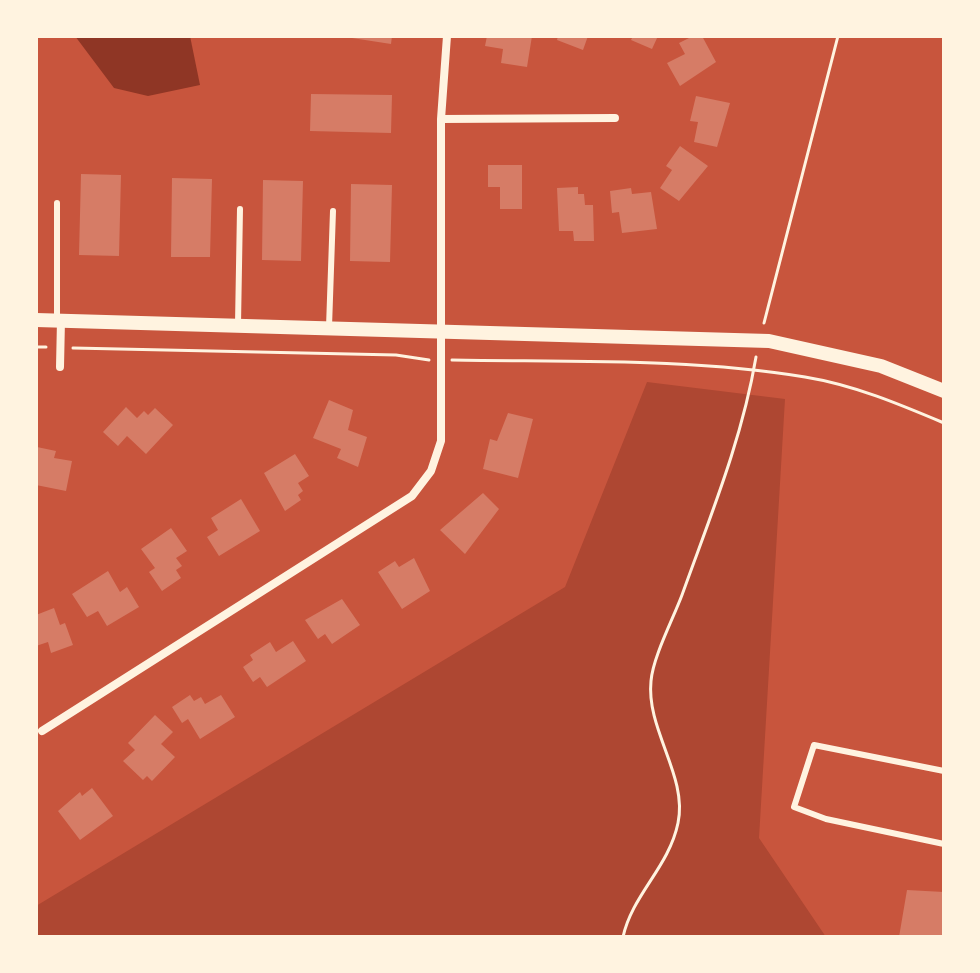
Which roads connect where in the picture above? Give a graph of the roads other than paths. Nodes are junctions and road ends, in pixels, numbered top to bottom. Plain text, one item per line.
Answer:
1 (447, 36) edge
2 (615, 118) dead end
3 (441, 119) junction
4 (57, 203) dead end
5 (240, 209) dead end
6 (333, 211) dead end
7 (36, 320) edge
8 (59, 320) junction
9 (238, 324) junction
10 (329, 327) junction
11 (442, 329) junction
12 (60, 367) dead end
13 (944, 391) edge
14 (42, 731) dead end
15 (944, 771) edge
16 (944, 844) edge

1 - 3 street
2 - 3 street
3 - 11 street
4 - 8 lane
5 - 9 lane
6 - 10 lane
7 - 8 street
8 - 9 street
8 - 12 street
9 - 10 street
10 - 11 street
11 - 13 street
11 - 14 street
15 - 16 lane

